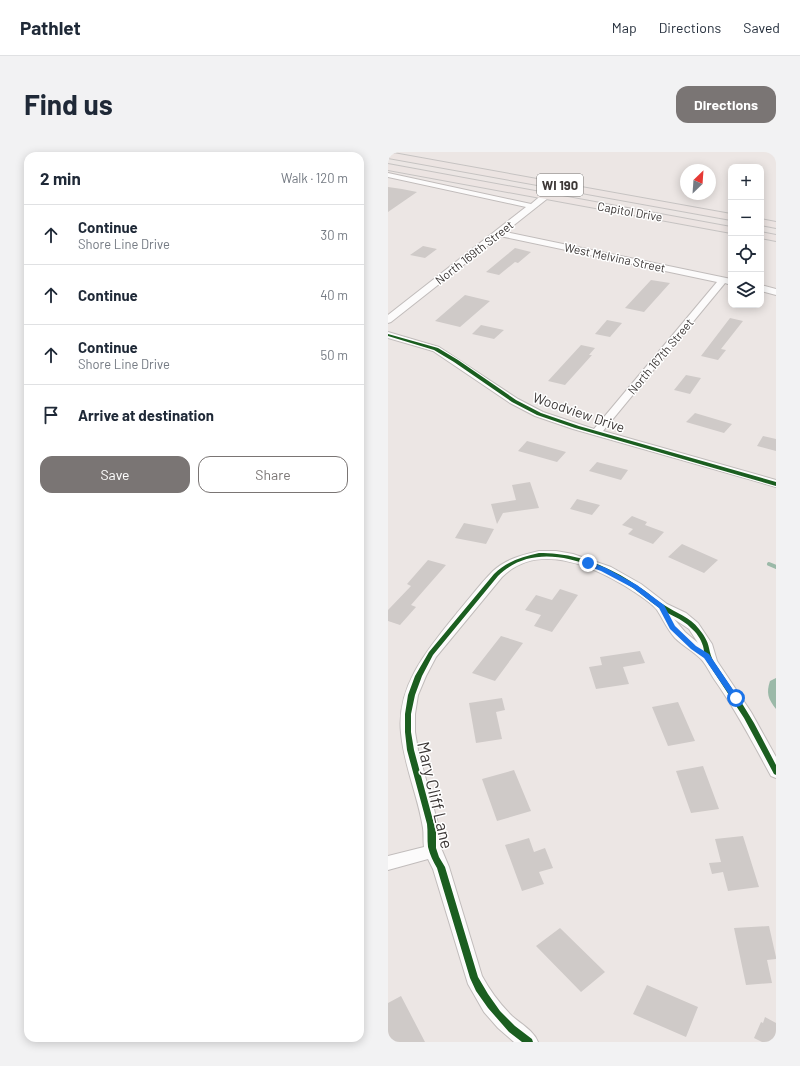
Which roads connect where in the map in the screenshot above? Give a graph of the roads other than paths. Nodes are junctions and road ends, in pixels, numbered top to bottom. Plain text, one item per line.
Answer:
1 (399, 152) edge
2 (388, 155) edge
3 (388, 161) edge
4 (388, 167) edge
5 (466, 169) junction
6 (388, 175) edge
7 (520, 178) junction
8 (559, 185) junction
9 (546, 196) junction
10 (531, 206) junction
11 (728, 216) edge
12 (764, 223) edge
13 (776, 225) edge
14 (728, 229) edge
15 (499, 232) junction
16 (764, 236) edge
17 (776, 238) edge
18 (727, 281) edge
19 (764, 289) edge
20 (776, 292) edge
21 (388, 320) edge
22 (388, 335) edge
23 (597, 432) junction
24 (776, 484) edge
25 (776, 772) edge
26 (433, 851) junction
27 (388, 863) edge
28 (529, 1042) edge

1 - 7 main road
2 - 5 main road, Capitol Drive / WI 190
3 - 5 main road
4 - 9 main road, Capitol Drive / WI 190
5 - 7 main road, Capitol Drive / WI 190
6 - 10 street
7 - 8 main road, Capitol Drive / WI 190
8 - 9 street, North 169th Street
8 - 11 main road, Capitol Drive / WI 190
9 - 10 street, North 169th Street
9 - 14 main road, Capitol Drive / WI 190
10 - 15 street, North 169th Street
12 - 13 main road
15 - 18 street, West Melvina Street
15 - 21 street, North 169th Street
16 - 17 main road
18 - 23 street, North 167th Street
19 - 20 street
22 - 23 street, Woodview Drive
23 - 24 street, Woodview Drive
25 - 26 street, Mary Cliff Lane
26 - 27 street
26 - 28 street, Mary Cliff Lane

